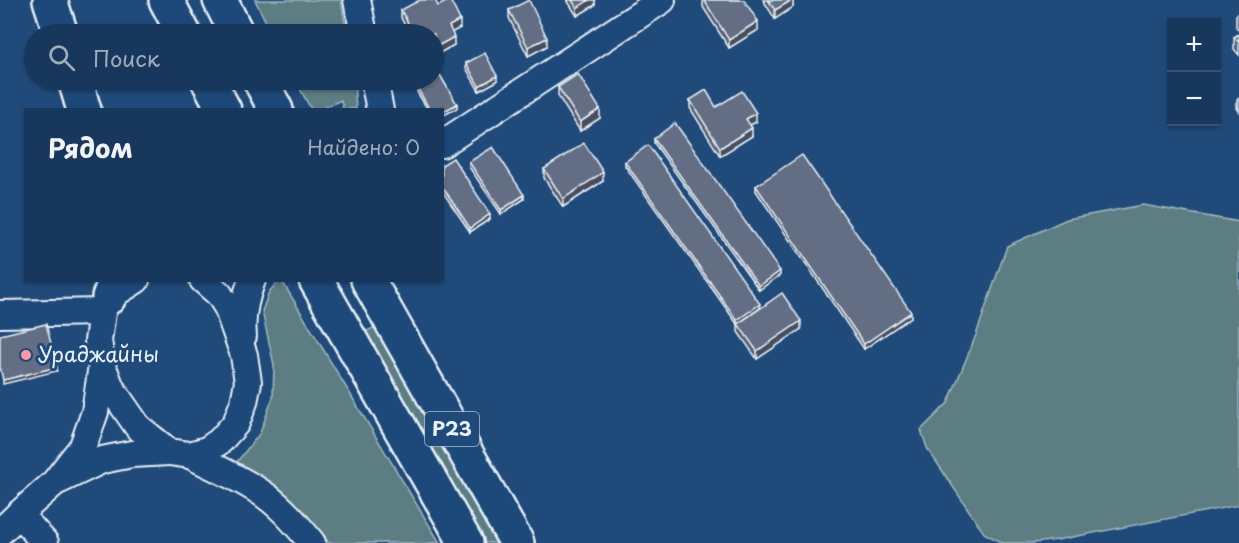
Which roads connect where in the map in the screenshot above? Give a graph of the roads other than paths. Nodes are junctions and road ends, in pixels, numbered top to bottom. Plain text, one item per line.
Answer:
1 (50, 0) edge
2 (166, 0) edge
3 (220, 0) edge
4 (357, 0) edge
5 (662, 0) edge
6 (58, 24) edge
7 (179, 24) edge
8 (232, 24) edge
9 (362, 24) edge
10 (78, 90) edge
11 (213, 90) edge
12 (265, 90) edge
13 (376, 90) edge
14 (83, 108) edge
15 (223, 108) edge
16 (275, 108) edge
17 (380, 108) edge
18 (444, 143) edge
19 (204, 282) edge
20 (251, 282) edge
21 (317, 282) edge
22 (370, 282) edge
23 (116, 293) edge
24 (0, 314) edge
25 (244, 355) junction
26 (102, 364) junction
27 (180, 454) junction
28 (54, 483) junction
29 (19, 514) junction
30 (0, 532) edge
31 (45, 543) edge
32 (312, 543) edge
33 (466, 543) edge
34 (517, 543) edge

1 - 6 highway
2 - 7 highway
3 - 8 highway
4 - 9 street
5 - 18 street
10 - 14 highway
11 - 15 highway
12 - 16 highway
13 - 17 street
19 - 25 street
20 - 25 street
21 - 33 highway, Р23
22 - 34 highway, Р23
23 - 24 street
23 - 26 street
25 - 27 street
26 - 27 street
26 - 28 street
27 - 28 street
27 - 32 street
28 - 29 street
29 - 30 street
29 - 31 street

